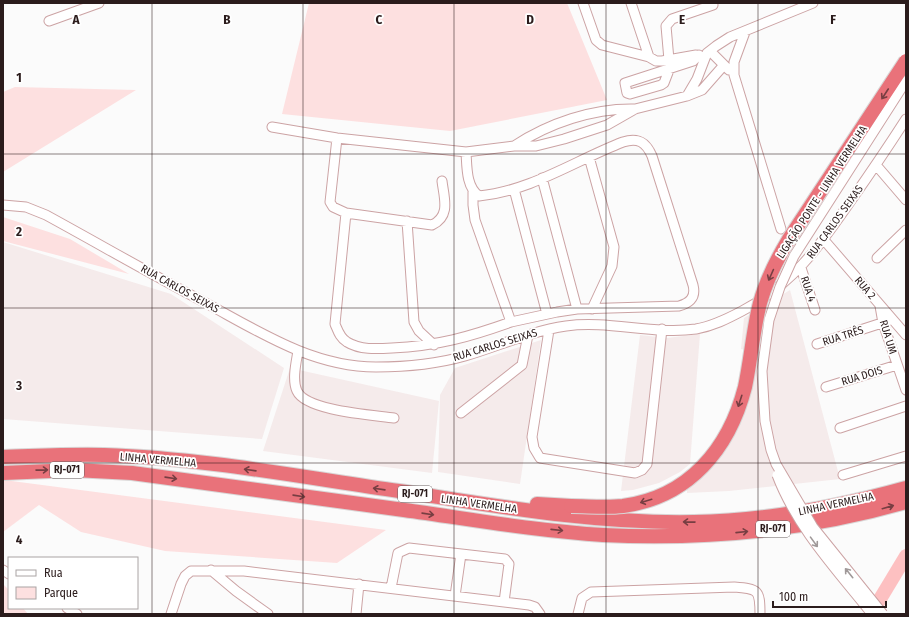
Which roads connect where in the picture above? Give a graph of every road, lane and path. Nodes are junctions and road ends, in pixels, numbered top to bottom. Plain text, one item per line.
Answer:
1 (98, 3) edge
2 (583, 3) edge
3 (631, 3) edge
4 (813, 3) edge
5 (713, 5) dead end
6 (49, 21) dead end
7 (745, 32) junction
8 (705, 53) junction
9 (649, 57) junction
10 (669, 60) junction
11 (906, 61) edge
12 (724, 66) junction
13 (669, 70) dead end
14 (734, 75) junction
15 (906, 81) edge
16 (687, 96) junction
17 (635, 109) junction
18 (906, 119) edge
19 (272, 127) dead end
20 (337, 138) junction
21 (514, 146) junction
22 (466, 152) junction
23 (589, 157) junction
24 (876, 166) junction
25 (542, 178) junction
26 (442, 181) dead end
27 (514, 189) junction
28 (473, 192) junction
29 (906, 200) edge
30 (3, 205) edge
31 (346, 213) junction
32 (408, 221) junction
33 (782, 229) dead end
34 (906, 230) edge
35 (824, 240) junction
36 (877, 258) dead end
37 (801, 268) junction
38 (880, 305) junction
39 (592, 309) junction
40 (577, 310) junction
41 (815, 310) dead end
42 (548, 314) junction
43 (893, 320) junction
44 (511, 322) junction
45 (883, 323) junction
46 (662, 329) junction
47 (549, 330) junction
48 (528, 335) junction
49 (906, 335) edge
50 (817, 344) dead end
51 (434, 345) junction
52 (298, 351) junction
53 (897, 365) junction
54 (826, 387) dead end
55 (906, 390) edge
56 (906, 406) edge
57 (461, 413) dead end
58 (394, 418) dead end
59 (840, 428) dead end
60 (906, 456) edge
61 (3, 457) edge
62 (773, 458) junction
63 (3, 473) edge
64 (843, 475) dead end
65 (906, 488) edge
66 (454, 500) junction
67 (906, 502) edge
68 (461, 554) junction
69 (211, 570) junction
70 (359, 584) junction
71 (391, 588) junction
72 (455, 596) junction
73 (504, 602) junction
74 (171, 614) edge
75 (268, 614) edge
76 (356, 614) edge
77 (540, 614) edge
78 (578, 614) edge
79 (760, 614) edge
80 (872, 614) edge
81 (883, 614) edge

1 - 6 street
2 - 9 street
3 - 9 street
4 - 7 street
5 - 10 street
7 - 8 street
7 - 14 street
8 - 10 street
8 - 12 street
8 - 13 street
8 - 16 street
9 - 10 street
11 -> 66 highway, LIGAÇÃO PONTE - LINHA VERMELHA, bridge
12 - 14 street
12 - 16 street
14 - 33 street
15 - 62 street, bridge
16 - 17 street
17 - 21 street
17 - 21 street
18 - 24 street, RUA CARLOS SEIXAS
19 - 20 street
20 - 22 street
20 - 31 street
21 - 22 street
22 - 28 street
23 - 25 street
23 - 39 street
23 - 39 street
24 - 29 street
24 - 35 street, RUA CARLOS SEIXAS
25 - 27 street
25 - 40 street
26 - 32 street
27 - 28 street
27 - 42 street
28 - 44 street
30 - 52 street, RUA CARLOS SEIXAS
31 - 32 street
31 - 51 street
32 - 51 street
34 - 36 street
35 - 37 street, RUA CARLOS SEIXAS
35 - 38 street, RUA 2
37 - 41 street, RUA 4
37 - 46 street, RUA CARLOS SEIXAS
38 - 43 street, RUA 2
38 - 45 street, RUA UM
39 - 40 street
40 - 42 street
42 - 44 street
43 - 45 street, RUA TRÊS
43 - 49 street, RUA 2
44 - 51 street
45 - 50 street, RUA TRÊS
45 - 53 street, RUA UM
46 - 47 street, RUA CARLOS SEIXAS
46 - 47 street
47 - 48 street, RUA CARLOS SEIXAS
48 - 52 street, RUA CARLOS SEIXAS
48 - 57 street
52 - 58 street
53 - 54 street, RUA DOIS
53 - 55 street, RUA UM
56 - 59 street
60 - 64 street
66 -> 61 highway, LINHA VERMELHA / RJ-071
62 -> 80 street, bridge
81 -> 62 street, bridge
63 -> 67 highway, LINHA VERMELHA / RJ-071
65 -> 66 highway, LINHA VERMELHA / RJ-071
68 - 71 street
68 - 72 street
68 - 73 street
69 - 70 street
69 - 74 street
69 - 75 street
70 - 71 street
70 - 76 street
71 - 72 street
72 - 73 street
73 - 77 street
78 - 79 street

